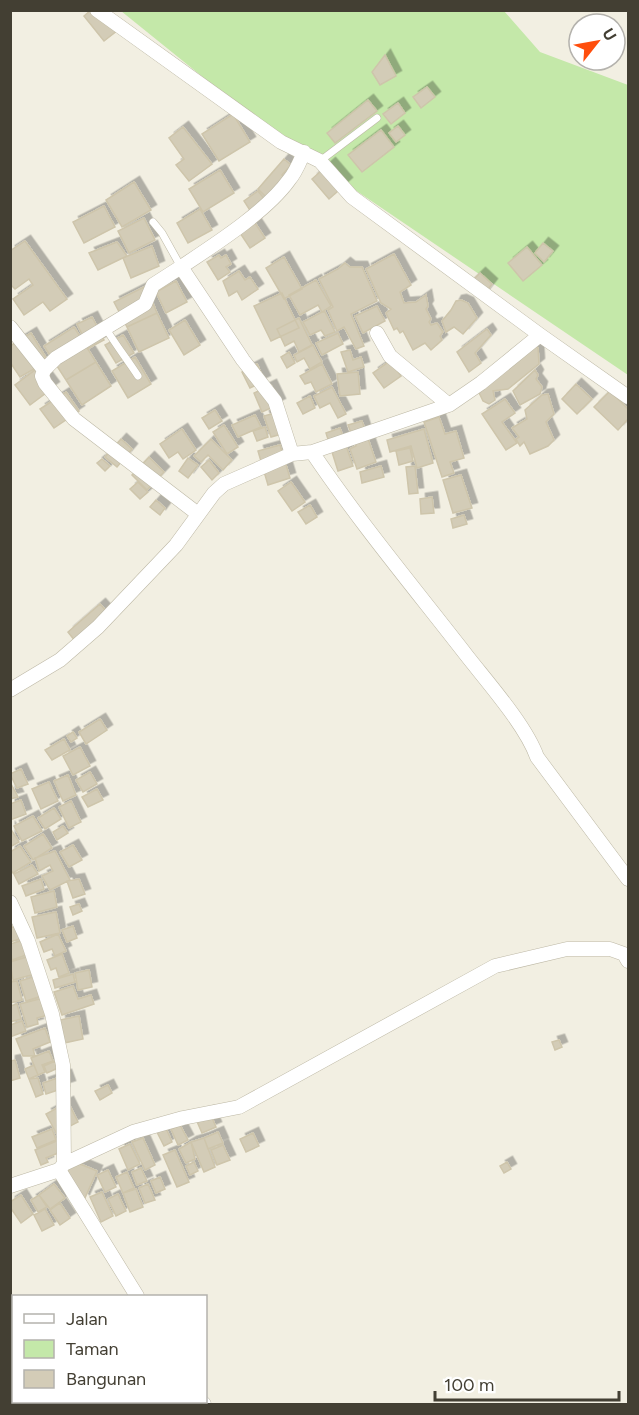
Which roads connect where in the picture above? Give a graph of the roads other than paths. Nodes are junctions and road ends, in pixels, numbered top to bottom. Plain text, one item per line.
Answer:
1 (97, 10) edge
2 (377, 118) dead end
3 (304, 152) junction
4 (320, 161) junction
5 (153, 222) dead end
6 (181, 267) junction
7 (10, 327) edge
8 (105, 327) junction
9 (377, 333) dead end
10 (540, 335) junction
11 (44, 370) junction
12 (138, 376) dead end
13 (628, 396) edge
14 (449, 405) junction
15 (312, 453) junction
16 (292, 454) junction
17 (198, 514) junction
18 (10, 690) edge
19 (628, 879) edge
20 (10, 902) edge
21 (627, 956) edge
22 (61, 1167) junction
23 (10, 1185) edge
24 (136, 1295) edge

1 - 3 street
2 - 4 lane
3 - 4 street
3 - 6 street
4 - 10 street
5 - 6 lane
6 - 8 street
6 - 16 street
7 - 11 street
8 - 11 street
8 - 12 lane
9 - 14 street
10 - 13 street
10 - 14 street
11 - 17 street
14 - 15 street
15 - 16 street
15 - 19 street
16 - 17 street
17 - 18 street
20 - 22 street
21 - 22 street
22 - 23 street
22 - 24 street

